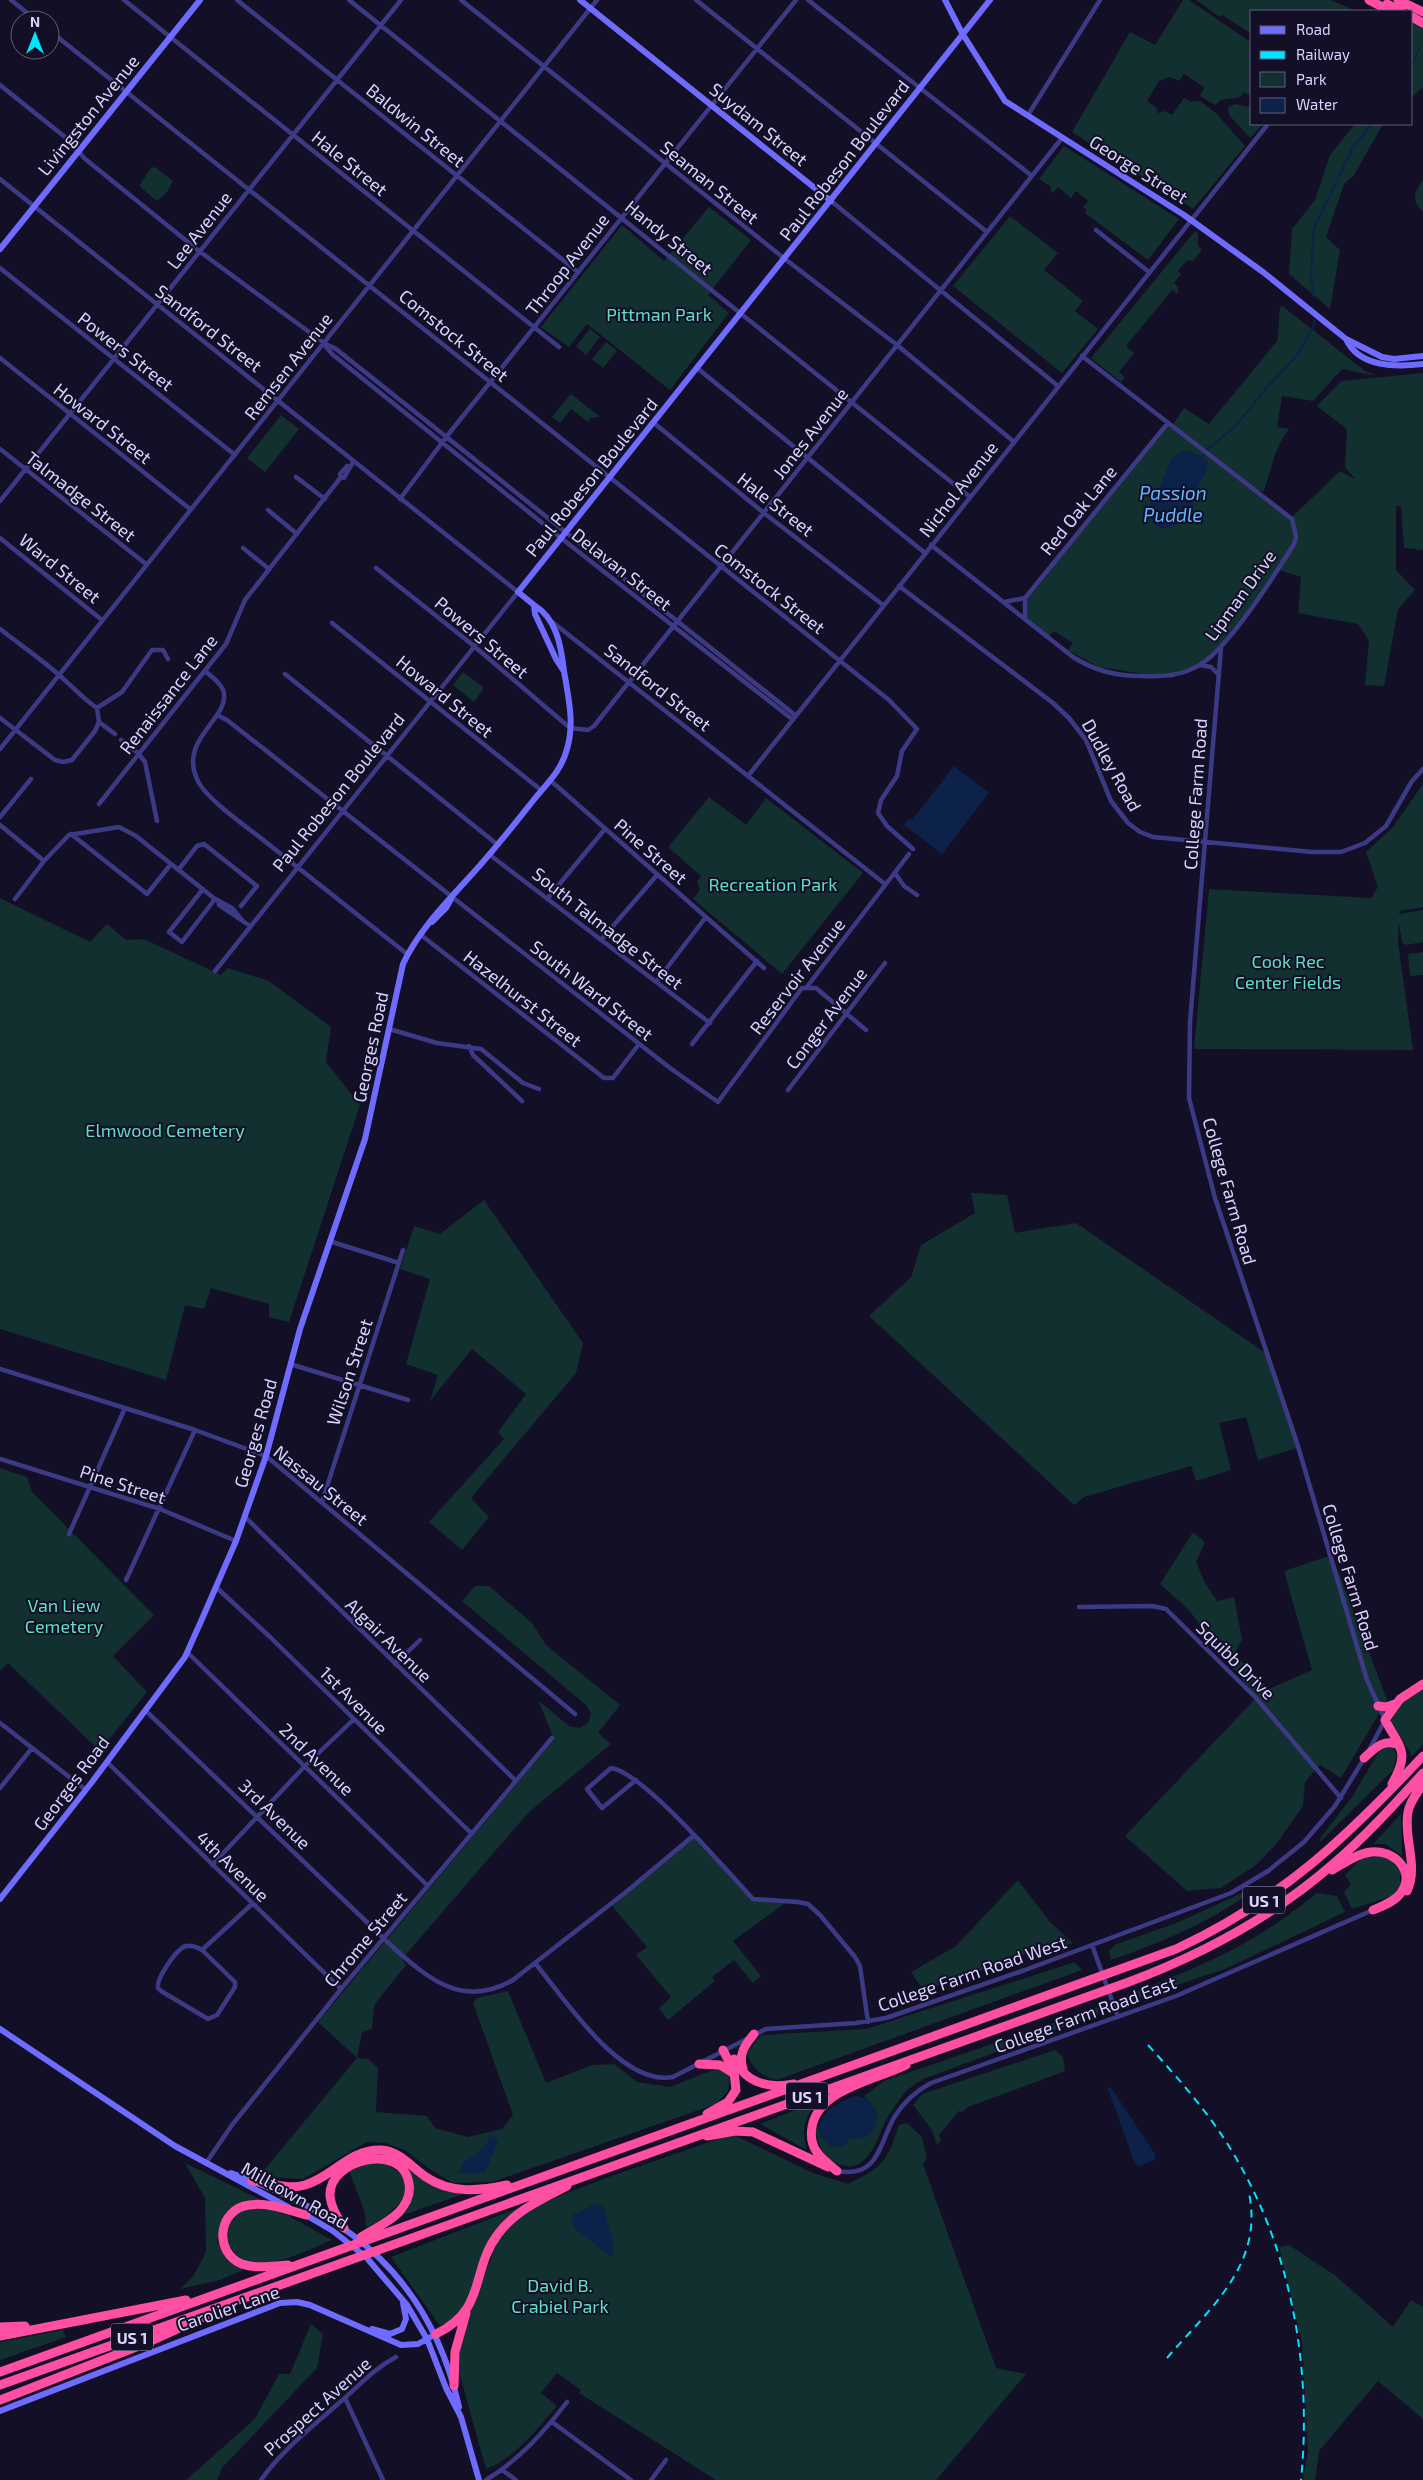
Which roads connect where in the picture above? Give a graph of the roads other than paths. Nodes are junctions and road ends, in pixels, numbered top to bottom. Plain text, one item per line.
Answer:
1 (11, 0) edge
2 (124, 0) edge
3 (200, 0) edge
4 (237, 0) edge
5 (349, 0) edge
6 (401, 0) edge
7 (461, 0) edge
8 (580, 0) edge
9 (597, 0) edge
10 (696, 0) edge
11 (796, 0) edge
12 (808, 0) edge
13 (945, 0) edge
14 (990, 0) edge
15 (1100, 0) edge
16 (1369, 0) edge
17 (1380, 0) edge
18 (1398, 0) edge
19 (590, 9) junction
20 (24, 10) edge
21 (1388, 10) edge
22 (1399, 10) edge
23 (1423, 12) edge
24 (381, 25) junction
25 (962, 33) junction
26 (170, 37) junction
27 (60, 39) edge
28 (757, 48) junction
29 (544, 67) junction
30 (337, 80) junction
31 (0, 86) edge
32 (919, 89) junction
33 (126, 91) junction
34 (711, 105) junction
35 (1028, 115) junction
36 (501, 121) junction
37 (1267, 125) edge
38 (293, 135) junction
39 (1062, 138) junction
40 (875, 145) junction
41 (78, 150) junction
42 (665, 164) junction
43 (457, 176) junction
44 (1032, 176) junction
45 (0, 179) edge
46 (248, 189) junction
47 (831, 201) junction
48 (34, 206) junction
49 (622, 217) junction
50 (1191, 220) junction
51 (1096, 230) dead end
52 (413, 231) junction
53 (987, 232) junction
54 (0, 249) edge
55 (199, 251) junction
56 (785, 259) junction
57 (0, 268) edge
58 (578, 272) junction
59 (1149, 272) junction
60 (369, 285) junction
61 (942, 289) junction
62 (157, 304) junction
63 (741, 312) junction
64 (535, 327) junction
65 (1346, 339) junction
66 (324, 343) junction
67 (897, 345) junction
68 (558, 346) dead end
69 (1082, 356) junction
70 (1423, 356) edge
71 (0, 358) edge
72 (113, 358) junction
73 (1423, 364) edge
74 (697, 368) junction
75 (491, 382) junction
76 (1058, 386) junction
77 (278, 400) junction
78 (852, 402) junction
79 (70, 414) junction
80 (654, 423) junction
81 (1167, 424) junction
82 (446, 436) junction
83 (1013, 441) junction
84 (442, 443) junction
85 (0, 449) edge
86 (235, 455) junction
87 (808, 458) junction
88 (353, 462) junction
89 (25, 468) junction
90 (296, 477) dead end
91 (610, 477) junction
92 (504, 482) junction
93 (499, 488) junction
94 (970, 497) junction
95 (325, 499) junction
96 (400, 499) junction
97 (0, 501) edge
98 (190, 509) junction
99 (268, 510) dead end
100 (764, 513) junction
101 (566, 532) junction
102 (297, 534) junction
103 (0, 538) edge
104 (561, 538) junction
105 (931, 545) junction
106 (243, 548) dead end
107 (925, 553) junction
108 (146, 564) junction
109 (720, 566) junction
110 (269, 568) junction
111 (376, 568) dead end
112 (899, 586) junction
113 (518, 592) junction
114 (1025, 598) junction
115 (1004, 602) junction
116 (883, 605) junction
117 (534, 606) junction
118 (1025, 618) junction
119 (102, 620) junction
120 (550, 620) junction
121 (678, 621) junction
122 (332, 623) dead end
123 (673, 627) junction
124 (0, 628) edge
125 (474, 646) junction
126 (1221, 648) junction
127 (168, 660) dead end
128 (840, 661) junction
129 (1200, 665) junction
130 (205, 671) junction
131 (564, 671) junction
132 (285, 674) dead end
133 (59, 675) junction
134 (1218, 675) junction
135 (630, 681) junction
136 (430, 701) junction
137 (97, 708) junction
138 (217, 715) junction
139 (793, 717) junction
140 (0, 718) edge
141 (98, 722) junction
142 (570, 728) junction
143 (15, 730) junction
144 (115, 734) dead end
145 (121, 740) dead end
146 (0, 749) edge
147 (138, 753) junction
148 (386, 756) junction
149 (1423, 769) edge
150 (748, 776) junction
151 (31, 779) dead end
152 (551, 781) junction
153 (541, 790) junction
154 (99, 804) dead end
155 (342, 812) junction
156 (0, 818) edge
157 (157, 822) dead end
158 (0, 825) edge
159 (606, 830) junction
160 (71, 834) junction
161 (1206, 843) junction
162 (498, 845) junction
163 (913, 849) dead end
164 (490, 854) junction
165 (909, 854) dead end
166 (44, 862) junction
167 (171, 864) junction
168 (297, 866) junction
169 (178, 869) junction
170 (895, 873) junction
171 (657, 874) junction
172 (885, 884) junction
173 (203, 889) junction
174 (916, 896) dead end
175 (451, 898) junction
176 (15, 899) dead end
177 (547, 899) junction
178 (217, 900) junction
179 (242, 906) dead end
180 (706, 917) junction
181 (250, 926) junction
182 (421, 935) junction
183 (601, 940) junction
184 (408, 954) junction
185 (757, 961) junction
186 (885, 963) dead end
187 (764, 968) dead end
188 (215, 971) dead end
189 (656, 982) junction
190 (806, 988) junction
191 (846, 1012) junction
192 (710, 1023) junction
193 (389, 1029) junction
194 (866, 1030) dead end
195 (639, 1044) junction
196 (692, 1044) dead end
197 (469, 1046) junction
198 (539, 1089) dead end
199 (788, 1090) dead end
200 (522, 1101) dead end
201 (718, 1102) joint
202 (329, 1241) junction
203 (403, 1250) dead end
204 (399, 1263) junction
205 (290, 1364) junction
206 (0, 1369) edge
207 (360, 1385) junction
208 (408, 1400) dead end
209 (125, 1408) junction
210 (195, 1430) junction
211 (266, 1456) junction
212 (0, 1459) edge
213 (88, 1487) junction
214 (322, 1502) junction
215 (160, 1509) junction
216 (244, 1517) junction
217 (69, 1534) dead end
218 (236, 1541) junction
219 (126, 1580) dead end
220 (216, 1587) junction
221 (1079, 1607) dead end
222 (420, 1640) dead end
223 (188, 1652) junction
224 (395, 1664) junction
225 (1423, 1684) edge
226 (1395, 1704) junction
227 (1378, 1706) junction
228 (145, 1710) junction
229 (575, 1714) dead end
230 (354, 1720) junction
231 (1385, 1720) junction
232 (0, 1723) edge
233 (552, 1738) dead end
234 (1399, 1745) junction
235 (32, 1748) junction
236 (1423, 1756) edge
237 (1364, 1758) junction
238 (107, 1762) junction
239 (305, 1766) junction
240 (1423, 1773) edge
241 (636, 1780) junction
242 (516, 1781) junction
243 (1423, 1784) edge
244 (0, 1788) edge
245 (86, 1790) junction
246 (1384, 1797) junction
247 (1341, 1798) junction
248 (258, 1816) junction
249 (472, 1834) junction
250 (693, 1836) junction
251 (212, 1865) junction
252 (1314, 1880) junction
253 (428, 1886) junction
254 (0, 1899) edge
255 (252, 1904) junction
256 (1373, 1910) junction
257 (384, 1939) junction
258 (1092, 1945) junction
259 (202, 1950) junction
260 (535, 1963) junction
261 (341, 1989) junction
262 (1118, 2017) junction
263 (868, 2022) junction
264 (0, 2029) edge
265 (754, 2034) junction
266 (725, 2048) junction
267 (939, 2048) junction
268 (699, 2064) junction
269 (735, 2076) junction
270 (748, 2078) junction
271 (814, 2080) junction
272 (685, 2126) junction
273 (675, 2142) junction
274 (206, 2163) junction
275 (218, 2169) junction
276 (600, 2169) junction
277 (837, 2171) junction
278 (542, 2178) junction
279 (252, 2181) junction
280 (306, 2215) junction
281 (344, 2232) junction
282 (340, 2248) junction
283 (298, 2264) junction
284 (264, 2290) junction
285 (227, 2291) junction
286 (401, 2297) junction
287 (467, 2310) junction
288 (57, 2325) junction
289 (0, 2327) edge
290 (364, 2327) junction
291 (436, 2334) junction
292 (0, 2336) edge
293 (427, 2339) junction
294 (396, 2357) dead end
295 (0, 2372) edge
296 (0, 2385) edge
297 (454, 2386) junction
298 (345, 2398) junction
299 (0, 2400) edge
300 (568, 2402) dead end
301 (0, 2411) edge
302 (461, 2417) junction
303 (552, 2422) junction
304 (666, 2460) dead end
305 (502, 2470) junction
306 (261, 2480) edge
307 (383, 2480) edge
308 (479, 2480) edge
309 (486, 2480) edge
310 (516, 2480) edge
311 (631, 2480) edge
312 (651, 2480) edge

1 - 20 street
2 - 26 street, Hale Street
3 - 26 street, Livingston Avenue
4 - 30 street, Baldwin Street
5 - 24 street, Handy Street
6 - 24 street, Lee Avenue
7 - 29 street, Seaman Street
8 - 19 street, Suydam Street
9 - 19 street, Remsen Avenue
10 - 28 street
11 - 28 street, Throop Avenue
12 - 32 street
13 - 25 street, George Street
14 - 25 street, Paul Robeson Boulevard
15 - 35 street
16 - 21 highway
17 - 22 highway
18 - 23 highway
19 - 29 street, Remsen Avenue
19 - 34 street, Suydam Street
24 - 30 street, Lee Avenue
24 - 36 street, Handy Street
25 - 32 street, Paul Robeson Boulevard
25 - 35 street, George Street
26 - 33 street, Livingston Avenue
26 - 38 street, Hale Street
27 - 33 street, Comstock Street
28 - 34 street, Throop Avenue
28 - 40 street
29 - 36 street, Remsen Avenue
29 - 42 street, Seaman Street
30 - 38 street, Lee Avenue
30 - 43 street, Baldwin Street
31 - 41 street, Delavan Street
32 - 40 street, Paul Robeson Boulevard
32 - 44 street
33 - 41 street, Livingston Avenue
33 - 46 street, Comstock Street
34 - 42 street, Throop Avenue
34 - 47 street, Suydam Street
35 - 39 street, George Street
36 - 43 street, Remsen Avenue
36 - 49 street, Handy Street
37 - 50 street, Nichol Avenue
38 - 46 street, Lee Avenue
38 - 52 street, Hale Street
39 - 44 street, Jones Avenue
39 - 50 street, George Street
40 - 47 street, Paul Robeson Boulevard
40 - 53 street
41 - 48 street, Livingston Avenue
41 - 55 street, Delavan Street
42 - 49 street, Throop Avenue
42 - 56 street, Seaman Street
43 - 52 street, Remsen Avenue
43 - 58 street, Baldwin Street
44 - 53 street, Jones Avenue
45 - 48 street, Sandford Street
46 - 55 street, Lee Avenue
46 - 60 street, Comstock Street
47 - 56 street, Paul Robeson Boulevard
47 - 61 street, Suydam Street
48 - 54 street, Livingston Avenue
48 - 62 street, Sandford Street
49 - 58 street, Throop Avenue
49 - 63 street, Handy Street
50 - 59 street, Nichol Avenue
50 - 65 street, George Street
51 - 59 street
52 - 60 street, Remsen Avenue
52 - 64 street, Hale Street
53 - 61 street, Jones Avenue
55 - 62 street, Lee Avenue
55 - 66 street, Delavan Street
56 - 63 street, Paul Robeson Boulevard
56 - 67 street, Seaman Street
57 - 72 street, Powers Street
58 - 64 street, Throop Avenue
59 - 69 street, Nichol Avenue
60 - 66 street, Remsen Avenue
60 - 75 street, Comstock Street
61 - 67 street, Jones Avenue
61 - 76 street, Suydam Street
62 - 72 street, Lee Avenue
62 - 77 street, Sandford Street
63 - 74 street, Paul Robeson Boulevard
63 - 78 street, Handy Street
64 - 68 street, Hale Street
64 - 75 street, Throop Avenue
65 - 70 street, George Street
65 - 73 street, George Street
66 - 77 street, Remsen Avenue
66 - 82 street, Delavan Street
66 - 84 street, Delavan Street
67 - 78 street, Jones Avenue
67 - 83 street, Seaman Street
69 - 76 street, Nichol Avenue
69 - 81 street, Lipman Drive
71 - 79 street, Howard Street
72 - 79 street, Lee Avenue
72 - 86 street, Powers Street
74 - 80 street, Paul Robeson Boulevard
74 - 87 street
75 - 82 street, Throop Avenue
75 - 91 street, Comstock Street
76 - 83 street, Nichol Avenue
77 - 86 street, Remsen Avenue
77 - 88 street, Sandford Street
78 - 87 street, Jones Avenue
78 - 94 street, Handy Street
79 - 89 street, Lee Avenue
79 - 98 street, Howard Street
80 - 91 street, Paul Robeson Boulevard
80 - 100 street, Hale Street
81 - 114 street, Red Oak Lane
81 - 126 street, Lipman Drive
82 - 84 street, Throop Avenue
82 - 92 street, Delavan Street
83 - 94 street, Nichol Avenue
84 - 93 street, Delavan Street
84 - 96 street, Throop Avenue
85 - 89 street, Talmadge Street
86 - 98 street, Remsen Avenue
87 - 100 street, Jones Avenue
87 - 107 street
88 - 95 street, Renaissance Lane
88 - 96 street, Sandford Street
89 - 97 street, Lee Avenue
89 - 108 street, Talmadge Street
90 - 95 street
91 - 101 street, Paul Robeson Boulevard
91 - 109 street, Comstock Street
92 - 93 street
92 - 101 street, Delavan Street
93 - 104 street, Delavan Street
94 - 105 street, Nichol Avenue
95 - 102 street, Renaissance Lane
96 - 113 street, Sandford Street
98 - 108 street, Remsen Avenue
99 - 102 street
100 - 109 street, Jones Avenue
100 - 116 street, Hale Street
101 - 104 street, Paul Robeson Boulevard
101 - 121 street, Delavan Street
102 - 110 street, Renaissance Lane
103 - 119 street, Ward Street
104 - 113 street, Paul Robeson Boulevard
104 - 123 street, Delavan Street
105 - 107 street, Nichol Avenue
105 - 115 street, Lipman Drive
106 - 110 street
107 - 112 street, Nichol Avenue
108 - 119 street, Remsen Avenue
109 - 121 street, Jones Avenue
109 - 128 street, Comstock Street
110 - 130 street, Renaissance Lane
111 - 125 street, Powers Street
112 - 116 street, Nichol Avenue
112 - 161 street, Dudley Road
113 - 117 street, Georges Road
113 - 125 street, Paul Robeson Boulevard
114 - 115 street
114 - 118 street
115 - 118 street, Lipman Drive
116 - 128 street, Nichol Avenue
117 - 120 street
117 - 131 street, Georges Road
118 - 129 street, Lipman Drive
119 - 133 street, Remsen Avenue
120 - 131 street, Georges Road
120 - 135 street, Sandford Street
121 - 123 street, Jones Avenue
121 - 139 street, Delavan Street
122 - 136 street, Howard Street
123 - 135 street, Jones Avenue
123 - 139 street, Delavan Street
124 - 133 street
125 - 136 street, Paul Robeson Boulevard
125 - 142 street, Powers Street
126 - 129 street, Lipman Drive
126 - 134 street, College Farm Road
127 - 137 street
128 - 139 street, Nichol Avenue
128 - 163 street, Comstock Street
129 - 134 street
130 - 138 street
130 - 147 street, Renaissance Lane
131 - 142 street, Georges Road
132 - 148 street
133 - 137 street
133 - 143 street, Remsen Avenue
134 - 161 street, College Farm Road
135 - 142 street, Jones Avenue
135 - 150 street, Sandford Street
136 - 148 street, Paul Robeson Boulevard
136 - 153 street, Howard Street
137 - 141 street
138 - 155 street, South Ward Street
138 - 168 street
139 - 150 street, Nichol Avenue
140 - 143 street
141 - 143 street
141 - 144 street
142 - 152 street, Georges Road
143 - 146 street, Remsen Avenue
145 - 147 street
147 - 154 street, Renaissance Lane
147 - 157 street
148 - 155 street, Paul Robeson Boulevard
148 - 162 street
149 - 161 street, Dudley Road
150 - 172 street, Sandford Street
151 - 156 street
152 - 153 street, Georges Road
152 - 159 street, Pine Street
153 - 162 street, Georges Road
155 - 168 street, Paul Robeson Boulevard
155 - 175 street, South Ward Street
158 - 166 street
159 - 171 street, Pine Street
159 - 177 street
160 - 166 street
160 - 167 street
160 - 167 street
161 - 227 street, College Farm Road
162 - 164 street, Georges Road
164 - 175 street, Georges Road
164 - 177 street, South Talmadge Street
165 - 170 street, Reservoir Avenue
166 - 176 street
167 - 169 street
168 - 181 street, Paul Robeson Boulevard
168 - 184 street
169 - 173 street
169 - 179 street
170 - 172 street, Reservoir Avenue
170 - 174 street
171 - 180 street, Pine Street
171 - 183 street
172 - 190 street, Reservoir Avenue
173 - 178 street
173 - 178 street
175 - 182 street, Georges Road
175 - 195 street, South Ward Street
177 - 183 street, South Talmadge Street
178 - 181 street
180 - 185 street, Pine Street
180 - 189 street
181 - 188 street, Paul Robeson Boulevard
182 - 184 street, Georges Road
182 - 195 street, Hazelhurst Street
183 - 189 street, South Talmadge Street
184 - 193 street, Georges Road
185 - 187 street, Pine Street
185 - 192 street
186 - 191 street, Conger Avenue
189 - 192 street, South Talmadge Street
190 - 191 street
190 - 201 street, Reservoir Avenue
191 - 194 street
191 - 199 street, Conger Avenue
192 - 196 street
193 - 197 street
193 - 202 street, Georges Road
195 - 201 street, South Ward Street
197 - 198 street
197 - 200 street
202 - 204 street
202 - 205 street, Georges Road
203 - 204 street, Wilson Street
204 - 207 street, Wilson Street
205 - 207 street
205 - 211 street, Georges Road
206 - 209 street, Nassau Street
207 - 208 street
207 - 214 street, Wilson Street
209 - 210 street, Nassau Street
209 - 213 street
210 - 211 street, Nassau Street
210 - 215 street
211 - 214 street, Nassau Street
211 - 216 street, Georges Road
212 - 213 street, Pine Street
213 - 215 street, Pine Street
213 - 217 street
214 - 229 street, Nassau Street
215 - 218 street, Pine Street
215 - 219 street
216 - 218 street, Georges Road
216 - 224 street, Algair Avenue
218 - 220 street, Georges Road
220 - 223 street, Georges Road
220 - 230 street, 1st Avenue
221 - 247 street, Squibb Drive
222 - 224 street
223 - 228 street, Georges Road
223 - 239 street, 2nd Avenue
224 - 242 street, Algair Avenue
225 - 226 highway
226 - 227 highway
226 - 231 highway
227 - 231 street, College Farm Road
228 - 238 street, Georges Road
228 - 248 street, 3rd Avenue
230 - 239 street
230 - 249 street, 1st Avenue
231 - 234 highway
231 - 237 street, College Farm Road West
232 - 235 street
233 - 242 street, Chrome Street
234 - 237 highway
234 - 246 highway
235 - 244 street
235 - 245 street
236 - 246 highway, US 1
237 - 247 street, College Farm Road West
238 - 245 street, Georges Road
238 - 251 street, 4th Avenue
239 - 248 street
239 - 253 street, 2nd Avenue
240 - 252 highway, US 1
241 - 241 street
241 - 250 street
242 - 249 street, Chrome Street
243 - 256 highway
245 - 254 street, Georges Road
246 - 271 highway, US 1
247 - 258 street, College Farm Road West
248 - 251 street
248 - 257 street, 3rd Avenue
249 - 253 street, Chrome Street
250 - 260 street, 3rd Avenue
250 - 263 street
251 - 255 street, 4th Avenue
252 - 256 highway
252 - 267 highway, US 1
253 - 257 street, Chrome Street
255 - 259 street
255 - 261 street, 4th Avenue
256 - 262 street, College Farm Road East
257 - 260 street, 3rd Avenue
257 - 261 street, Chrome Street
258 - 262 street
258 - 263 street, College Farm Road West
259 - 259 street
260 - 268 street, College Farm Road West
261 - 274 street, Chrome Street
262 - 277 street, College Farm Road East
263 - 265 street, College Farm Road West
264 - 274 street, Milltown Road
265 - 266 street, College Farm Road West
265 - 270 highway
266 - 268 street, College Farm Road West
266 - 269 highway
266 - 270 highway
267 - 273 highway, US 1
267 - 277 highway
268 - 269 highway
269 - 272 highway
270 - 271 highway
271 - 272 highway, US 1
272 - 278 highway, US 1
273 - 276 highway, US 1
273 - 277 highway
274 - 275 street, Milltown Road
275 - 279 street, Milltown Road
275 - 280 street, Milltown Road
276 - 284 highway, US 1
276 - 287 highway
278 - 279 highway
278 - 282 highway, US 1
279 - 281 street, Milltown Road
280 - 281 street, Milltown Road
280 - 283 highway
281 - 282 highway
281 - 286 street, Milltown Road
281 - 291 street, Milltown Road
282 - 283 highway, US 1
283 - 285 highway, US 1
284 - 296 highway, US 1
284 - 299 highway
285 - 288 highway
285 - 295 highway, US 1
286 - 290 street
286 - 293 street, Milltown Road
287 - 291 highway
287 - 297 highway
288 - 289 highway
288 - 292 highway
290 - 293 street, Carolier Lane
290 - 301 street, Carolier Lane
291 - 293 street, Carolier Lane
291 - 297 street, Milltown Road
293 - 302 street, Milltown Road
294 - 298 street, Prospect Avenue
297 - 302 street, Milltown Road
298 - 306 street, Prospect Avenue
298 - 307 street
300 - 303 street
302 - 308 street
303 - 305 street
303 - 311 street
304 - 312 street
305 - 309 street
305 - 310 street

